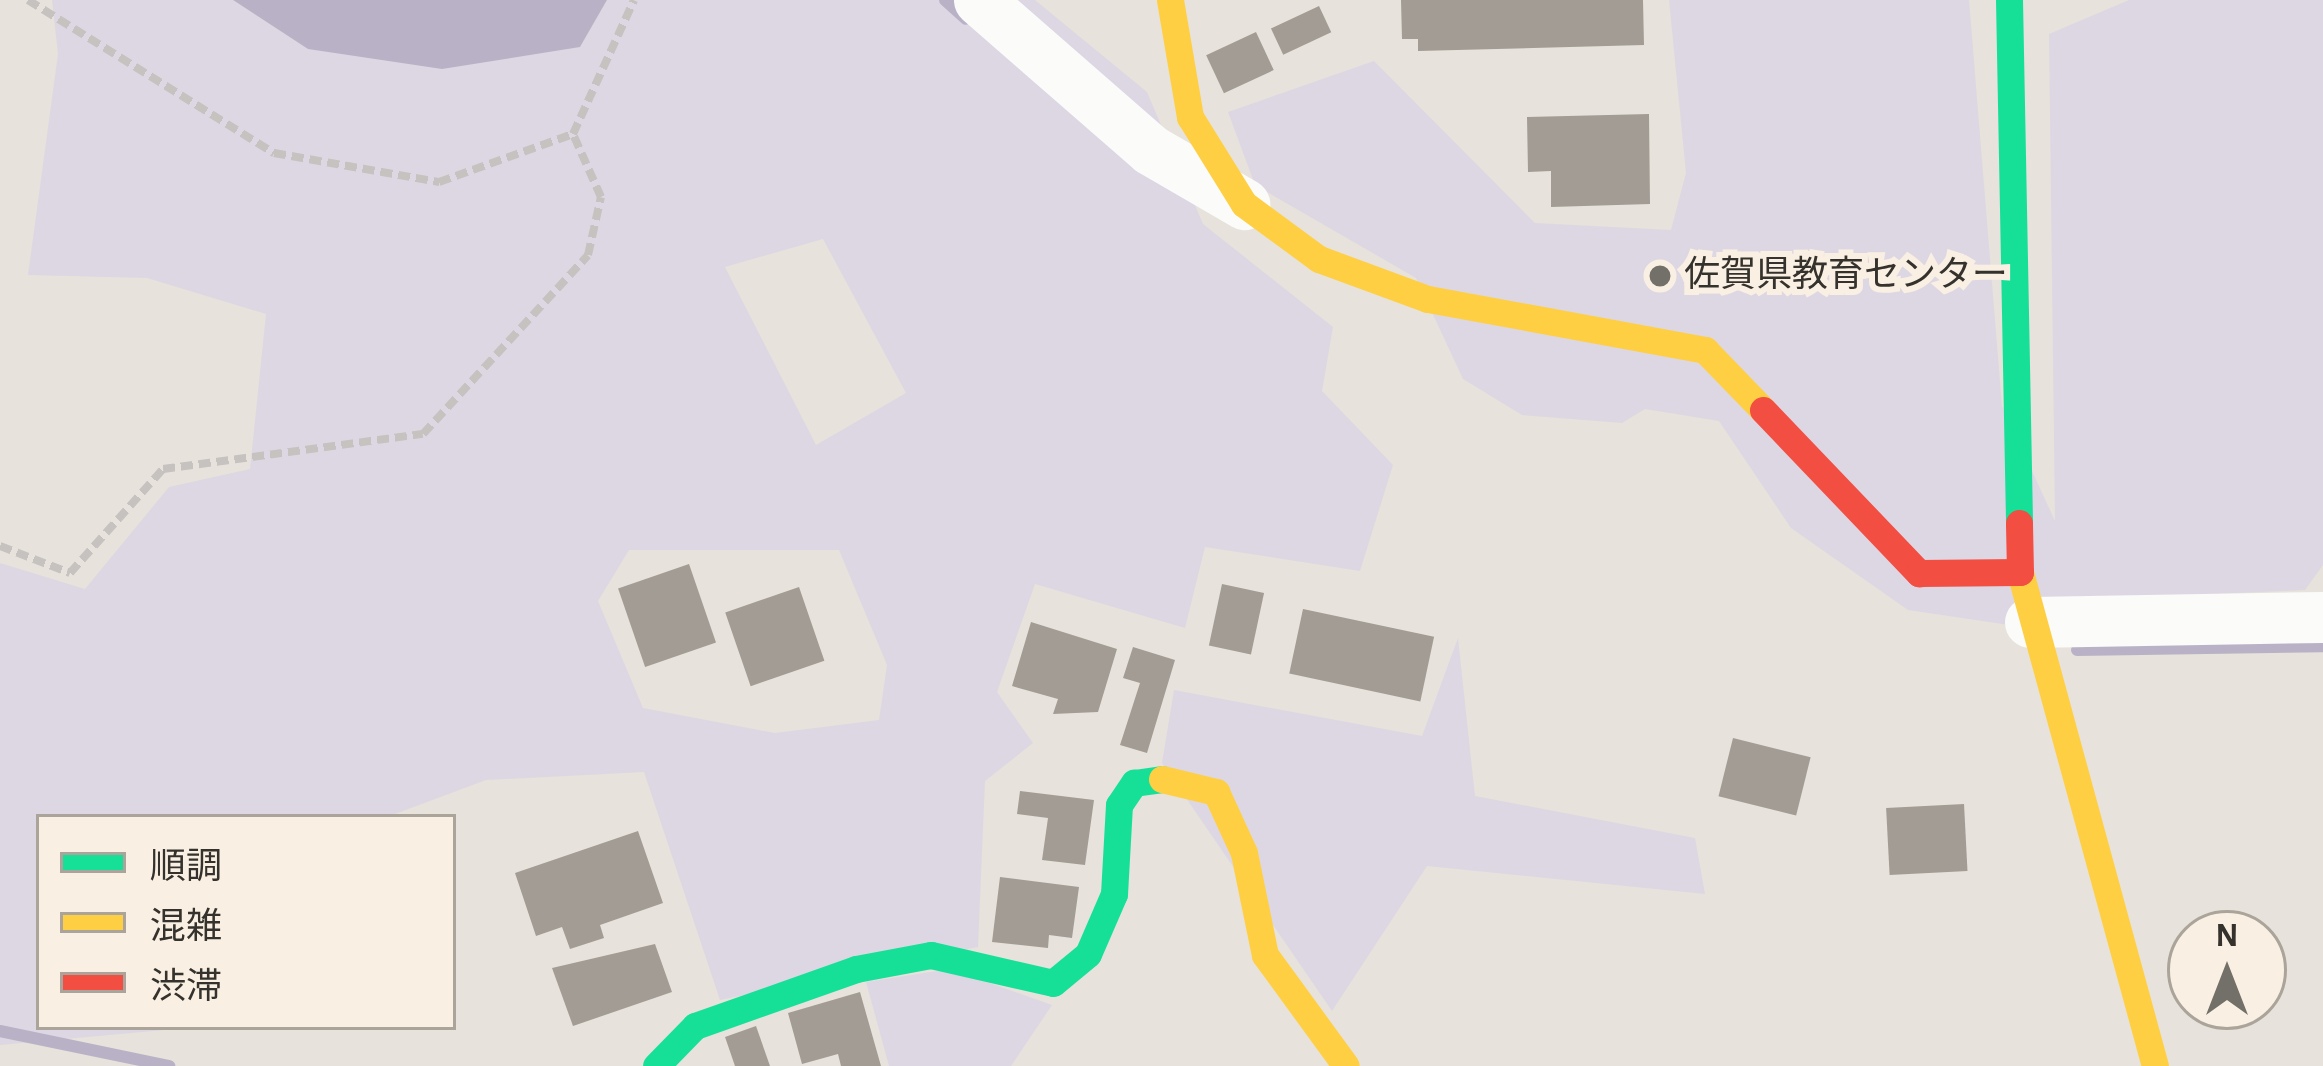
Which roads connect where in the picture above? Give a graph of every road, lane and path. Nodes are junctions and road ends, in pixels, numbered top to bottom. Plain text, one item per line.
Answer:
1 (28, 0) edge
2 (634, 0) edge
3 (979, 0) edge
4 (1170, 0) edge
5 (2009, 0) edge
6 (573, 134) junction
7 (1244, 204) junction
8 (0, 546) edge
9 (2020, 572) junction
10 (2323, 616) edge
11 (2030, 622) junction
12 (656, 1066) edge
13 (1346, 1066) edge
14 (2155, 1066) edge

1 - 6 path
2 - 6 path
3 - 7 street
4 - 7 street
5 - 9 street
6 - 8 path
7 - 9 street
9 - 11 street
10 - 11 street
11 - 14 street
12 - 13 street

